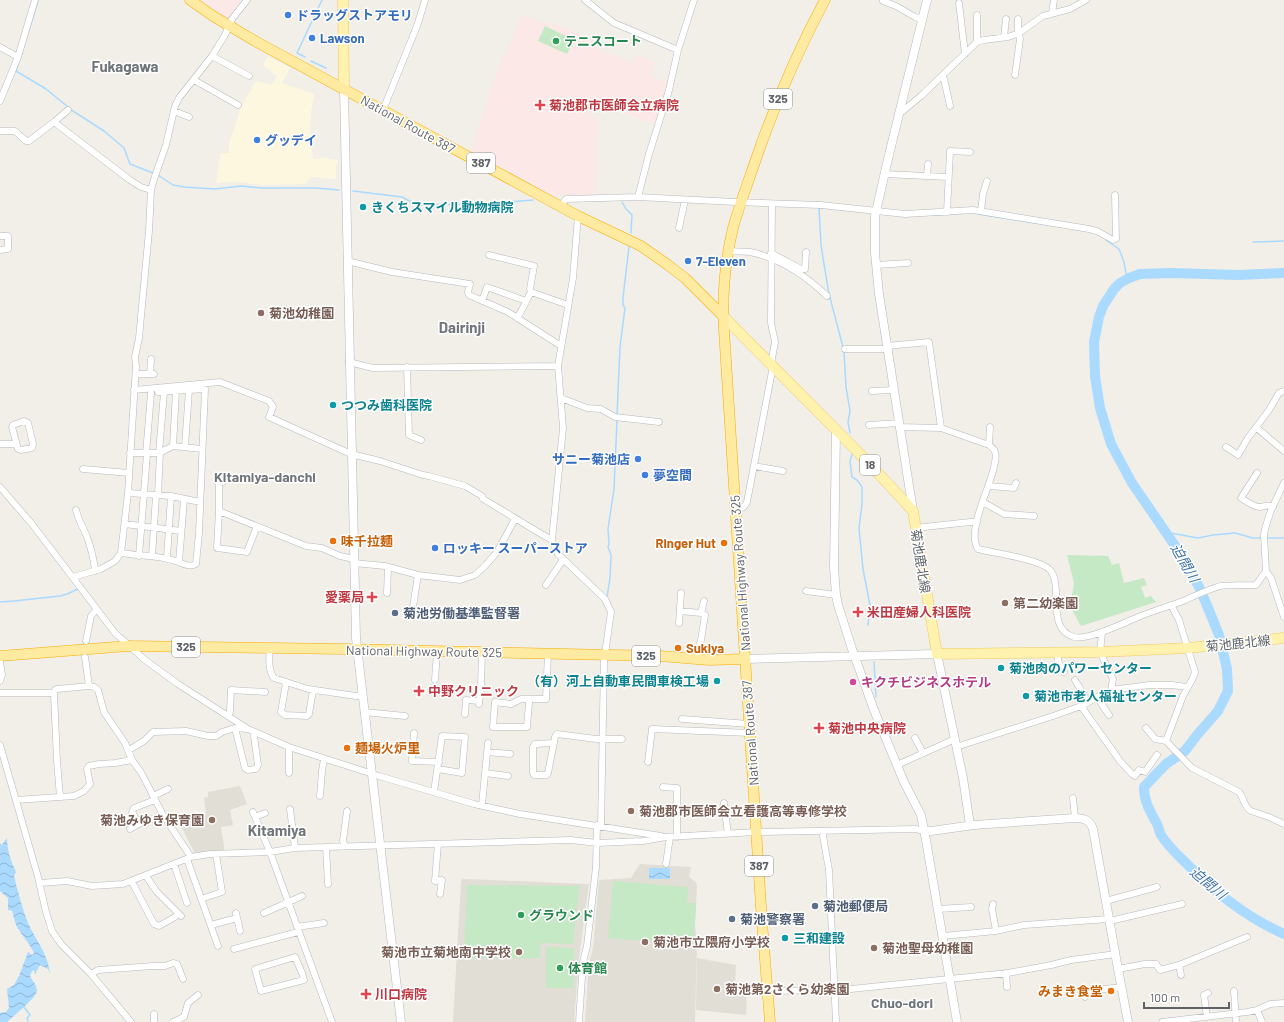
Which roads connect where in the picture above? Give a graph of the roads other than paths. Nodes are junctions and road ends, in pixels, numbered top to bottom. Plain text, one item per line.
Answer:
1 (35, 0) edge
2 (190, 0) edge
3 (247, 0) edge
4 (343, 0) edge
5 (425, 0) edge
6 (694, 0) edge
7 (825, 0) edge
8 (927, 0) edge
9 (1054, 0) edge
10 (1086, 0) edge
11 (588, 1) edge
12 (883, 1) edge
13 (959, 4) dead end
14 (1052, 13) junction
15 (977, 15) dead end
16 (922, 19) junction
17 (1006, 19) dead end
18 (1018, 19) dead end
19 (229, 26) junction
20 (1020, 33) junction
21 (1004, 37) junction
22 (977, 42) junction
23 (0, 47) edge
24 (678, 50) junction
25 (965, 54) junction
26 (212, 56) junction
27 (18, 57) junction
28 (1015, 75) dead end
29 (249, 76) dead end
30 (941, 77) junction
31 (194, 80) junction
32 (344, 89) junction
33 (0, 101) edge
34 (238, 105) dead end
35 (950, 106) dead end
36 (68, 110) dead end
37 (383, 110) junction
38 (174, 111) junction
39 (898, 114) junction
40 (188, 117) dead end
41 (54, 122) junction
42 (0, 131) edge
43 (970, 152) dead end
44 (928, 164) dead end
45 (884, 174) junction
46 (927, 176) junction
47 (948, 177) junction
48 (987, 181) dead end
49 (151, 190) junction
50 (1115, 195) dead end
51 (638, 197) junction
52 (686, 200) junction
53 (741, 202) junction
54 (772, 204) junction
55 (560, 206) junction
56 (876, 210) junction
57 (982, 211) junction
58 (947, 212) junction
59 (578, 216) junction
60 (679, 228) dead end
61 (0, 236) edge
62 (0, 250) edge
63 (728, 251) junction
64 (806, 252) dead end
65 (489, 255) dead end
66 (771, 256) junction
67 (347, 261) junction
68 (908, 263) dead end
69 (876, 265) junction
70 (531, 292) junction
71 (827, 296) dead end
72 (482, 300) junction
73 (526, 301) junction
74 (568, 305) junction
75 (723, 316) junction
76 (518, 318) junction
77 (561, 346) junction
78 (887, 348) junction
79 (845, 349) dead end
80 (151, 359) dead end
81 (349, 362) junction
82 (772, 365) junction
83 (558, 366) junction
84 (407, 367) junction
85 (136, 374) junction
86 (189, 390) junction
87 (894, 390) junction
88 (176, 391) junction
89 (872, 391) dead end
90 (1284, 391) edge
91 (134, 392) junction
92 (164, 392) junction
93 (151, 393) junction
94 (562, 398) junction
95 (659, 422) dead end
96 (869, 425) dead end
97 (899, 425) junction
98 (990, 427) dead end
99 (941, 428) junction
100 (1256, 428) junction
101 (836, 431) junction
102 (421, 440) dead end
103 (0, 444) edge
104 (16, 444) junction
105 (989, 445) junction
106 (173, 446) junction
107 (185, 447) junction
108 (1226, 447) dead end
109 (202, 449) junction
110 (1284, 450) edge
111 (130, 453) junction
112 (160, 453) junction
113 (146, 454) junction
114 (352, 454) junction
115 (754, 466) junction
116 (83, 469) dead end
117 (783, 471) dead end
118 (129, 473) junction
119 (1257, 473) dead end
120 (218, 481) dead end
121 (1016, 483) dead end
122 (1284, 484) edge
123 (989, 486) junction
124 (0, 487) edge
125 (128, 493) junction
126 (144, 495) junction
127 (157, 495) junction
128 (170, 496) junction
129 (184, 499) junction
130 (200, 502) junction
131 (983, 502) junction
132 (1273, 507) junction
133 (736, 509) junction
134 (76, 510) dead end
135 (219, 510) junction
136 (912, 511) junction
137 (1034, 516) dead end
138 (515, 519) junction
139 (977, 522) junction
140 (125, 524) junction
141 (141, 526) junction
142 (257, 526) junction
143 (154, 527) junction
144 (915, 528) junction
145 (169, 530) junction
146 (181, 531) junction
147 (552, 540) junction
148 (121, 552) junction
149 (138, 556) junction
150 (152, 556) junction
151 (167, 558) junction
152 (563, 560) junction
153 (354, 561) junction
154 (179, 562) junction
155 (388, 568) junction
156 (95, 571) junction
157 (1266, 571) junction
158 (418, 574) junction
159 (73, 577) junction
160 (546, 585) dead end
161 (806, 592) dead end
162 (387, 593) dead end
163 (681, 593) dead end
164 (836, 595) junction
165 (704, 601) dead end
166 (1171, 605) junction
167 (413, 607) dead end
168 (96, 610) junction
169 (680, 611) junction
170 (701, 613) junction
171 (1284, 617) edge
172 (679, 622) dead end
173 (1102, 632) junction
174 (1284, 638) edge
175 (86, 641) dead end
176 (128, 646) junction
177 (270, 648) junction
178 (1188, 648) junction
179 (357, 650) junction
180 (438, 652) junction
181 (1058, 652) junction
182 (1100, 652) junction
183 (482, 653) junction
184 (548, 654) junction
185 (937, 654) junction
186 (0, 656) edge
187 (604, 656) junction
188 (855, 656) junction
189 (85, 657) dead end
190 (695, 658) junction
191 (745, 659) junction
192 (0, 662) edge
193 (1064, 672) dead end
194 (435, 680) dead end
195 (1075, 680) dead end
196 (0, 681) edge
197 (286, 683) junction
198 (89, 686) junction
199 (1187, 687) junction
200 (313, 690) junction
201 (1111, 690) junction
202 (265, 692) dead end
203 (0, 693) edge
204 (54, 693) junction
205 (362, 695) junction
206 (1097, 697) junction
207 (528, 699) junction
208 (1088, 702) junction
209 (1080, 706) junction
210 (364, 712) junction
211 (465, 714) dead end
212 (1109, 715) dead end
213 (228, 716) junction
214 (405, 716) dead end
215 (682, 719) dead end
216 (235, 728) junction
217 (750, 728) junction
218 (1146, 728) dead end
219 (248, 729) junction
220 (255, 732) junction
221 (414, 733) dead end
222 (915, 738) dead end
223 (602, 739) junction
224 (622, 739) dead end
225 (488, 743) dead end
226 (554, 743) junction
227 (955, 743) junction
228 (1167, 743) junction
229 (0, 746) edge
230 (289, 747) junction
231 (129, 750) junction
232 (487, 752) junction
233 (923, 753) junction
234 (510, 754) dead end
235 (1156, 755) dead end
236 (324, 759) junction
237 (132, 760) junction
238 (648, 762) dead end
239 (897, 765) junction
240 (439, 766) junction
241 (371, 772) junction
242 (289, 773) dead end
243 (485, 773) junction
244 (508, 776) dead end
245 (662, 787) dead end
246 (168, 789) dead end
247 (434, 792) junction
248 (320, 796) dead end
249 (60, 797) junction
250 (154, 798) junction
251 (1073, 798) dead end
252 (16, 800) junction
253 (724, 803) dead end
254 (482, 805) junction
255 (290, 809) dead end
256 (347, 811) dead end
257 (265, 813) dead end
258 (163, 815) junction
259 (1075, 818) junction
260 (139, 824) junction
261 (1284, 824) edge
262 (970, 825) junction
263 (599, 826) junction
264 (130, 829) dead end
265 (924, 830) junction
266 (824, 831) junction
267 (757, 832) junction
268 (728, 834) junction
269 (668, 837) junction
270 (677, 837) junction
271 (597, 843) junction
272 (438, 844) junction
273 (345, 846) junction
274 (380, 846) junction
275 (326, 847) junction
276 (296, 848) junction
277 (270, 852) junction
278 (216, 854) junction
279 (189, 858) junction
280 (174, 864) junction
281 (666, 864) dead end
282 (146, 876) junction
283 (132, 882) junction
284 (40, 883) junction
285 (328, 884) dead end
286 (1158, 887) dead end
287 (440, 894) dead end
288 (302, 896) dead end
289 (202, 899) junction
290 (287, 901) junction
291 (1106, 901) junction
292 (188, 902) dead end
293 (993, 904) dead end
294 (1182, 904) dead end
295 (971, 907) dead end
296 (938, 910) junction
297 (264, 912) dead end
298 (1110, 920) junction
299 (324, 923) dead end
300 (211, 925) junction
301 (298, 929) junction
302 (240, 931) dead end
303 (996, 931) junction
304 (943, 936) junction
305 (1247, 937) dead end
306 (218, 946) dead end
307 (234, 949) dead end
308 (1116, 954) junction
309 (1179, 965) junction
310 (313, 969) junction
311 (1118, 969) junction
312 (302, 973) junction
313 (1007, 973) junction
314 (91, 974) junction
315 (1181, 975) dead end
316 (950, 978) junction
317 (183, 979) dead end
318 (1007, 987) dead end
319 (1122, 987) junction
320 (738, 989) dead end
321 (835, 990) junction
322 (768, 991) junction
323 (1234, 991) dead end
324 (1208, 992) dead end
325 (198, 995) dead end
326 (1085, 997) dead end
327 (1284, 1003) edge
328 (1257, 1010) junction
329 (154, 1014) dead end
330 (1235, 1014) junction
331 (1212, 1018) edge
332 (131, 1022) edge
333 (154, 1022) edge
334 (173, 1022) edge
335 (332, 1022) edge
336 (401, 1022) edge
337 (579, 1022) edge
338 (770, 1022) edge
339 (836, 1022) edge
340 (957, 1022) edge
341 (1128, 1022) edge
342 (1162, 1022) edge
343 (1236, 1022) edge
344 (1262, 1022) edge

1 - 27 street
2 - 19 highway, National Route 387 / 387
3 - 19 street
4 - 32 main road
5 - 37 street
6 - 24 street
7 - 53 highway, National Highway Route 325 / 325
8 - 16 street
9 - 14 street
10 - 14 street
11 - 24 street
12 - 16 street
13 - 25 street
14 - 20 street
15 - 22 street
16 - 39 street
17 - 21 street
18 - 20 street
19 - 26 street
19 - 32 highway, National Route 387 / 387
20 - 21 street
20 - 28 street
21 - 22 street
22 - 25 street
23 - 27 street
24 - 51 street
25 - 30 street
26 - 29 street
26 - 31 street
27 - 33 street
30 - 35 street
30 - 39 street
31 - 34 street
31 - 38 street
32 - 37 highway, National Route 387 / 387
32 - 67 street
36 - 41 street
37 - 55 highway, National Route 387 / 387
38 - 40 street
38 - 49 street
39 - 45 street
41 - 42 street
41 - 49 street
43 - 47 street
44 - 46 street
45 - 46 street
45 - 56 street
46 - 47 street
47 - 58 street
48 - 57 street
49 - 85 street
50 - 57 street
51 - 52 street
51 - 55 street
52 - 53 street
52 - 60 street
53 - 54 street
53 - 63 highway, National Highway Route 325 / 325
54 - 56 street
54 - 66 street
55 - 59 highway, National Route 387 / 387
56 - 58 street
56 - 69 street
57 - 58 street
59 - 74 street
59 - 75 highway, National Route 387 / 387
61 - 62 street
63 - 66 street
63 - 75 highway, National Highway Route 325 / 325
64 - 66 street
65 - 70 street
66 - 71 street
66 - 82 street
67 - 72 street
67 - 81 street
68 - 69 street
69 - 78 street
70 - 73 street
70 - 74 street
72 - 73 street
72 - 76 street
73 - 76 street
74 - 77 street
75 - 82 main road, 菊池鹿北線 / 18
75 - 133 highway, National Highway Route 325 / 325
76 - 77 street
77 - 83 street
78 - 79 street
78 - 87 street
78 - 99 street
80 - 85 street
81 - 84 street
81 - 114 street
82 - 101 main road, 菊池鹿北線 / 18
82 - 115 street
83 - 84 street
83 - 94 street
84 - 102 street
85 - 91 street
86 - 88 street
86 - 107 street
86 - 109 street
87 - 89 street
87 - 97 street
88 - 92 street
88 - 106 street
90 - 100 street
91 - 93 street
91 - 111 street
91 - 114 street
92 - 93 street
92 - 112 street
93 - 113 street
94 - 95 street
94 - 147 street
96 - 97 street
97 - 99 street
97 - 136 street
98 - 105 street
99 - 105 street
100 - 108 street
100 - 110 street
101 - 136 main road, 菊池鹿北線 / 18
101 - 164 street
103 - 104 street
104 - 104 street
105 - 123 street
106 - 107 street
106 - 112 street
107 - 109 street
109 - 130 street
111 - 113 street
111 - 118 street
112 - 113 street
112 - 127 street
113 - 126 street
114 - 138 street
114 - 153 street
115 - 117 street
115 - 133 street
116 - 118 street
118 - 125 street
119 - 132 street
120 - 135 street
121 - 123 street
122 - 132 street
123 - 131 street
124 - 159 street
125 - 126 street
125 - 140 street
126 - 127 street
126 - 141 street
127 - 128 street
127 - 143 street
128 - 129 street
128 - 145 street
129 - 130 street
129 - 146 street
130 - 154 street
131 - 137 street
131 - 139 street
132 - 157 street
133 - 191 highway, National Highway Route 325 / 325
134 - 156 street
135 - 142 street
135 - 142 street
136 - 144 main road, 菊池鹿北線
138 - 147 street
138 - 158 street
139 - 144 street
139 - 173 street
140 - 141 street
140 - 148 street
141 - 143 street
141 - 149 street
142 - 153 street
143 - 145 street
143 - 150 street
144 - 185 main road, 菊池鹿北線
145 - 146 street
145 - 151 street
146 - 154 street
147 - 152 street
148 - 149 street
148 - 156 street
149 - 150 street
150 - 151 street
151 - 154 street
152 - 160 street
152 - 187 street
153 - 155 street
153 - 179 street
155 - 158 street
155 - 162 street
156 - 159 street
157 - 166 street
157 - 171 street
158 - 167 street
159 - 168 street
161 - 164 street
163 - 169 street
164 - 188 street
165 - 170 street
166 - 173 street
166 - 178 street
168 - 175 street
168 - 176 street
169 - 170 street
169 - 172 street
170 - 190 street
173 - 182 street
174 - 178 main road, 菊池鹿北線
176 - 177 highway, National Highway Route 325 / 325
176 - 186 highway, National Highway Route 325 / 325
176 - 213 street
177 - 179 highway, National Highway Route 325 / 325
177 - 197 street
178 - 182 main road, 菊池鹿北線
178 - 199 street
179 - 180 highway, National Highway Route 325 / 325
179 - 205 street
180 - 183 highway, National Highway Route 325 / 325
180 - 194 street
181 - 182 main road, 菊池鹿北線
181 - 185 main road, 菊池鹿北線
181 - 193 street
182 - 201 street
183 - 184 highway, National Highway Route 325 / 325
183 - 211 street
184 - 187 highway, National Highway Route 325 / 325
184 - 207 street
185 - 188 street
185 - 227 street
187 - 190 highway, National Highway Route 325 / 325
187 - 223 street
188 - 191 street
188 - 239 street
189 - 198 street
190 - 191 highway, National Highway Route 325 / 325
191 - 217 highway, National Route 387 / 387
192 - 196 street
195 - 208 street
197 - 200 street
197 - 200 street
198 - 204 street
198 - 231 street
199 - 201 street
199 - 228 street
200 - 205 street
201 - 206 street
202 - 213 street
203 - 204 street
204 - 249 street
205 - 210 street
206 - 208 street
206 - 212 street
207 - 207 street
208 - 209 street
209 - 227 street
209 - 235 street
210 - 214 street
210 - 241 street
213 - 219 street
215 - 217 street
216 - 219 street
216 - 220 street
216 - 231 street
217 - 238 street
217 - 267 highway, National Route 387 / 387
218 - 228 street
219 - 220 street
220 - 230 street
221 - 240 street
222 - 233 street
223 - 224 street
223 - 226 street
223 - 263 street
225 - 232 street
226 - 226 street
227 - 233 street
227 - 262 street
228 - 261 street
229 - 252 street
230 - 236 street
230 - 242 street
231 - 237 street
232 - 234 street
232 - 243 street
233 - 239 street
236 - 241 street
236 - 248 street
237 - 249 street
237 - 250 street
239 - 265 street
240 - 240 street
240 - 247 street
241 - 247 street
241 - 274 street
243 - 244 street
243 - 254 street
245 - 270 street
246 - 250 street
247 - 254 street
249 - 252 street
250 - 258 street
250 - 260 street
251 - 259 street
252 - 284 street
253 - 268 street
254 - 263 street
255 - 276 street
256 - 273 street
257 - 277 street
258 - 260 street
258 - 279 street
259 - 262 street
259 - 291 street
260 - 264 street
262 - 265 street
263 - 269 street
263 - 271 street
265 - 266 street
265 - 296 street
266 - 267 street
266 - 321 street
267 - 268 street
267 - 322 highway, National Route 387 / 387
268 - 270 street
269 - 270 street
269 - 271 street
269 - 281 street
271 - 272 street
271 - 337 street
272 - 274 street
272 - 287 street
273 - 274 street
273 - 275 street
274 - 336 street
275 - 276 street
275 - 285 street
276 - 277 street
277 - 278 street
277 - 290 street
278 - 279 street
278 - 289 street
279 - 280 street
279 - 289 street
280 - 282 street
280 - 292 street
282 - 283 street
282 - 283 street
283 - 284 street
284 - 314 street
286 - 291 street
288 - 290 street
289 - 300 street
290 - 297 street
290 - 301 street
291 - 298 street
293 - 303 street
294 - 298 street
295 - 296 street
296 - 304 street
298 - 303 street
298 - 308 street
299 - 301 street
300 - 302 street
300 - 306 street
301 - 307 street
301 - 310 street
303 - 304 street
304 - 316 street
305 - 309 street
308 - 311 street
308 - 313 street
309 - 311 street
309 - 315 street
310 - 312 street
310 - 335 street
311 - 319 street
312 - 312 street
313 - 316 street
313 - 318 street
314 - 317 street
314 - 332 street
316 - 321 street
316 - 340 street
319 - 326 street
319 - 341 street
320 - 322 street
321 - 322 street
321 - 339 street
322 - 338 highway, National Route 387 / 387
323 - 330 street
324 - 331 street
325 - 334 street
327 - 328 street
328 - 330 street
328 - 344 street
329 - 333 street
330 - 331 street
330 - 343 street
331 - 342 street

